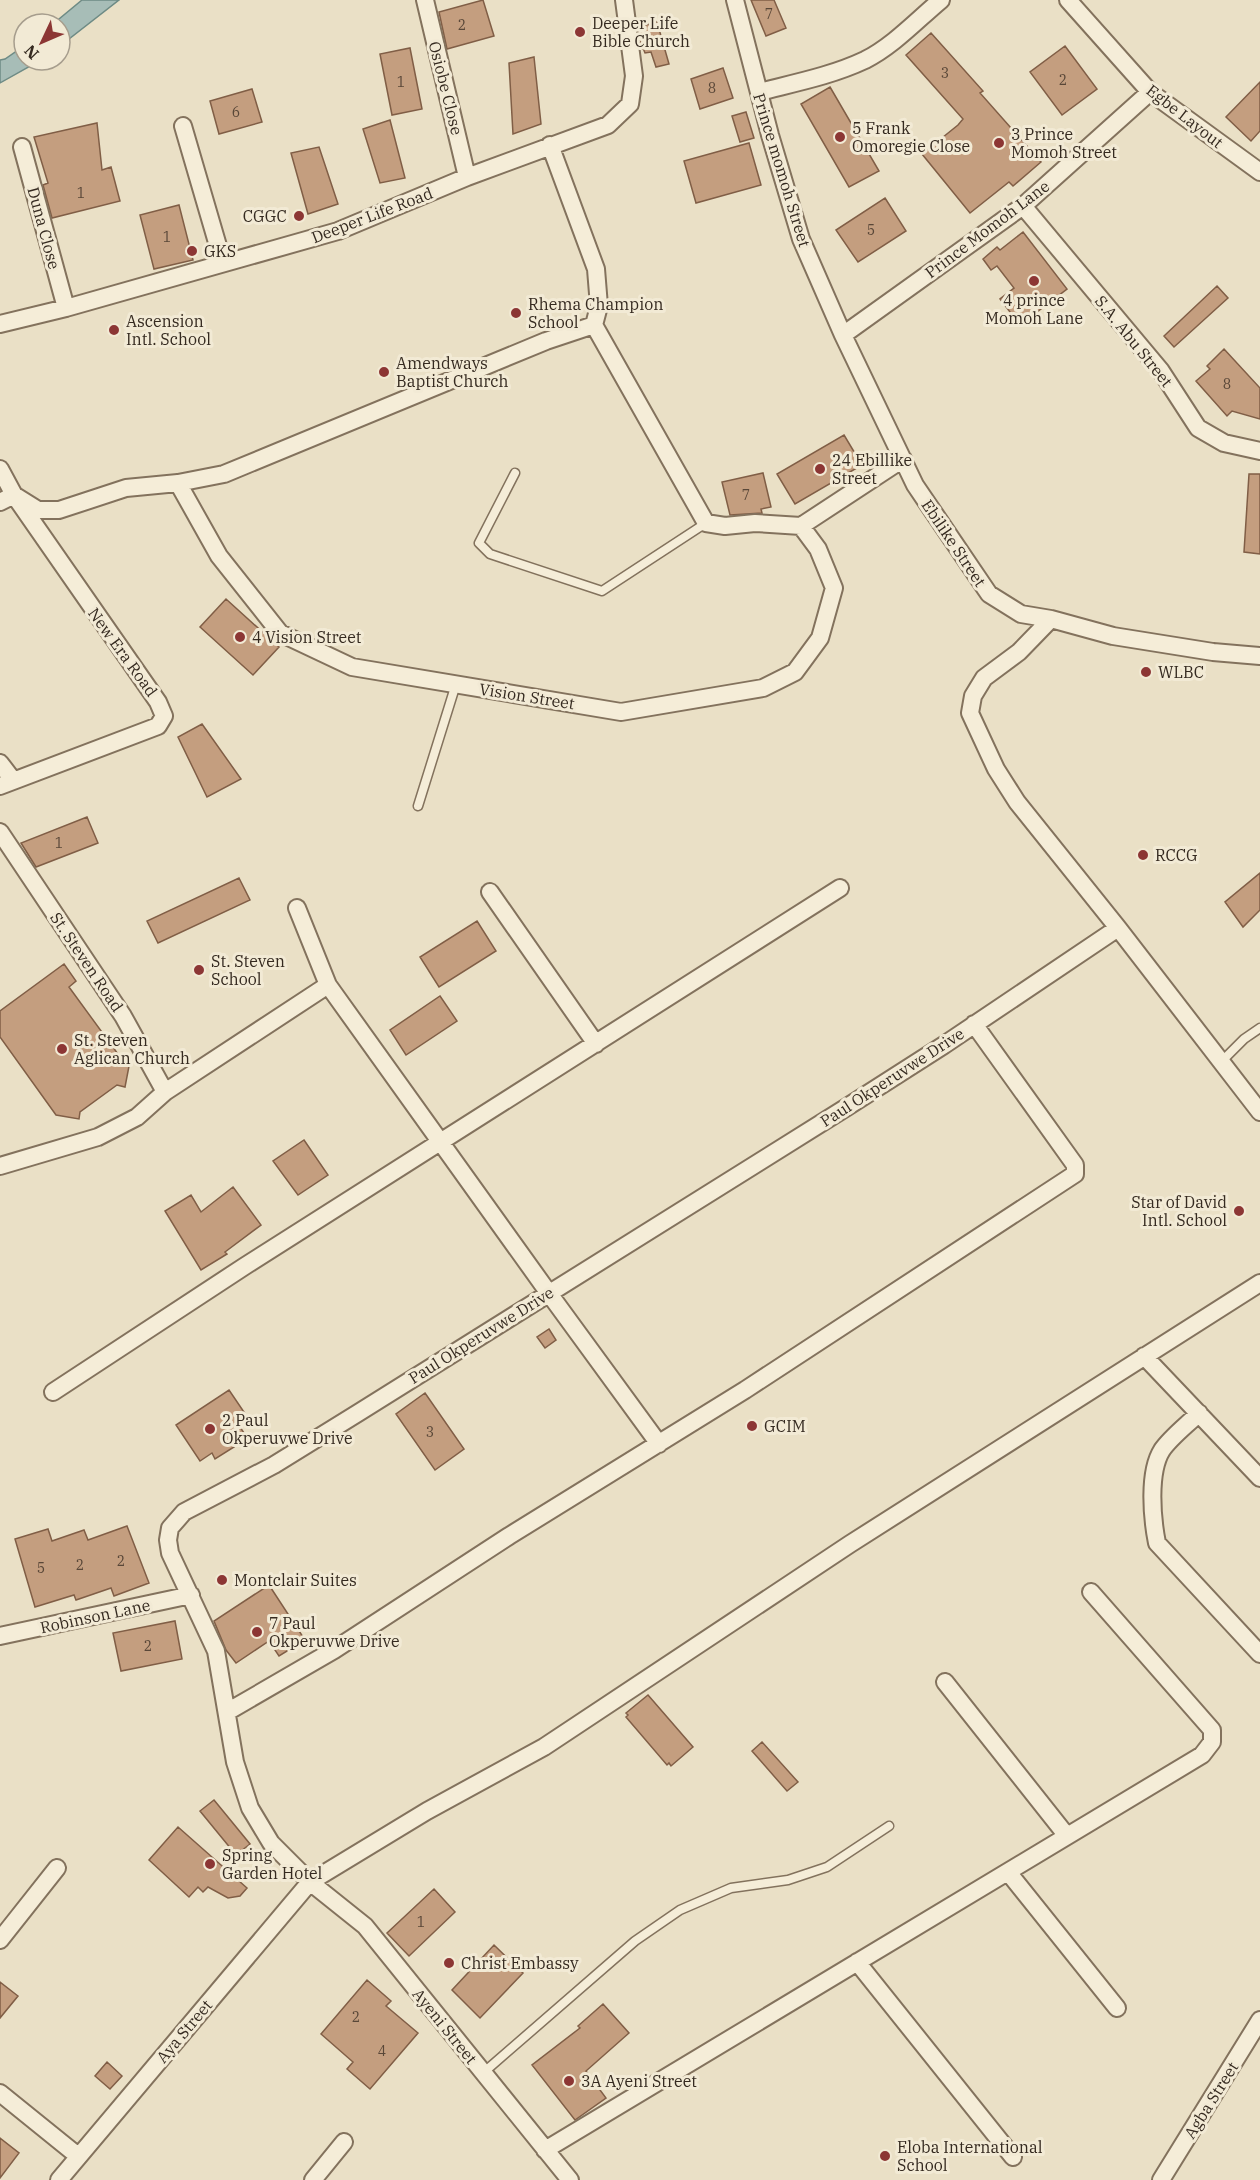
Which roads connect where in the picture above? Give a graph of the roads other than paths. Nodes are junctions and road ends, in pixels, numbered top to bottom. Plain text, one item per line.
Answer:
1 (425, 0) edge
2 (624, 0) edge
3 (735, 0) edge
4 (941, 0) edge
5 (1068, 0) edge
6 (759, 92) junction
7 (1150, 92) junction
8 (183, 126) dead end
9 (550, 145) junction
10 (22, 147) dead end
11 (1260, 172) edge
12 (467, 177) junction
13 (1023, 206) junction
14 (223, 262) junction
15 (66, 309) junction
16 (0, 324) edge
17 (594, 325) junction
18 (843, 335) junction
19 (1260, 451) edge
20 (903, 459) junction
21 (0, 470) edge
22 (515, 473) dead end
23 (178, 483) junction
24 (7, 499) edge
25 (706, 523) junction
26 (801, 526) junction
27 (1051, 619) junction
28 (1260, 656) edge
29 (456, 684) junction
30 (0, 763) edge
31 (6, 783) edge
32 (418, 806) dead end
33 (0, 832) edge
34 (840, 888) dead end
35 (490, 892) dead end
36 (297, 908) dead end
37 (1118, 928) junction
38 (328, 984) junction
39 (974, 1024) junction
40 (1260, 1028) edge
41 (596, 1044) junction
42 (1222, 1061) junction
43 (165, 1092) junction
44 (1260, 1112) edge
45 (441, 1143) junction
46 (0, 1166) edge
47 (1260, 1283) edge
48 (548, 1292) junction
49 (1144, 1356) junction
50 (53, 1392) dead end
51 (1199, 1413) junction
52 (659, 1444) junction
53 (1259, 1475) edge
54 (1091, 1592) dead end
55 (191, 1595) junction
56 (0, 1636) edge
57 (1260, 1654) edge
58 (945, 1682) dead end
59 (226, 1712) junction
60 (889, 1826) dead end
61 (1067, 1836) junction
62 (57, 1868) dead end
63 (1008, 1872) junction
64 (310, 1882) junction
65 (0, 1940) edge
66 (857, 1962) junction
67 (1117, 2008) dead end
68 (1260, 2020) edge
69 (483, 2073) junction
70 (0, 2093) edge
71 (344, 2142) dead end
72 (545, 2150) junction
73 (78, 2156) junction
74 (1013, 2157) dead end
75 (59, 2180) edge
76 (313, 2180) edge
77 (570, 2180) edge
78 (1161, 2180) edge

1 - 12 street, Osiobe Close
2 - 9 street, Deeper Life Road
3 - 6 street, Prince momoh Street
4 - 6 street
5 - 7 street, Egbe Layout
6 - 18 street, Prince momoh Street
7 - 11 street, Egbe Layout
7 - 13 street, Prince Momoh Lane
8 - 14 street
9 - 12 street, Deeper Life Road
9 - 17 street
10 - 15 street, Duna Close
12 - 14 street, Deeper Life Road
13 - 18 street, Prince Momoh Lane
13 - 19 street, S.A. Abu Street
14 - 15 street, Deeper Life Road
15 - 16 street, Deeper Life Road
17 - 23 street
17 - 25 street
18 - 20 street, Ebilike Street
20 - 26 street
20 - 27 street, Ebilike Street
21 - 24 street, New Era Road
22 - 25 lane
23 - 24 street
23 - 29 street, Vision Street
24 - 31 street, New Era Road
25 - 26 street
26 - 29 street, Vision Street
27 - 28 street, Ebilike Street
27 - 37 street
29 - 32 lane
30 - 31 street
33 - 43 street, St. Steven Road
34 - 41 street
35 - 41 street
36 - 38 street
37 - 39 street, Paul Okperuvwe Drive
37 - 42 street
38 - 43 street
38 - 45 street
39 - 48 street, Paul Okperuvwe Drive
39 - 52 street
40 - 42 lane
41 - 45 street
42 - 44 street
43 - 46 street
45 - 48 street
45 - 50 street
47 - 49 street, Aya Street
48 - 52 street
48 - 55 street, Paul Okperuvwe Drive
49 - 51 street
49 - 64 street, Aya Street
51 - 53 street
51 - 57 street
52 - 59 street
54 - 61 street
55 - 56 street, Robinson Lane
55 - 59 street, Paul Okperuvwe Drive
58 - 61 street
59 - 64 street, Paul Okperuvwe Drive
60 - 69 lane
61 - 63 street
62 - 65 street
63 - 66 street
63 - 67 street
64 - 69 street, Ayeni Street
64 - 73 street, Aya Street
66 - 72 street
66 - 74 street
68 - 78 street, Agba Street
69 - 72 street, Ayeni Street
70 - 73 street
71 - 76 street
72 - 77 street, Ayeni Street
73 - 75 street, Aya Street

